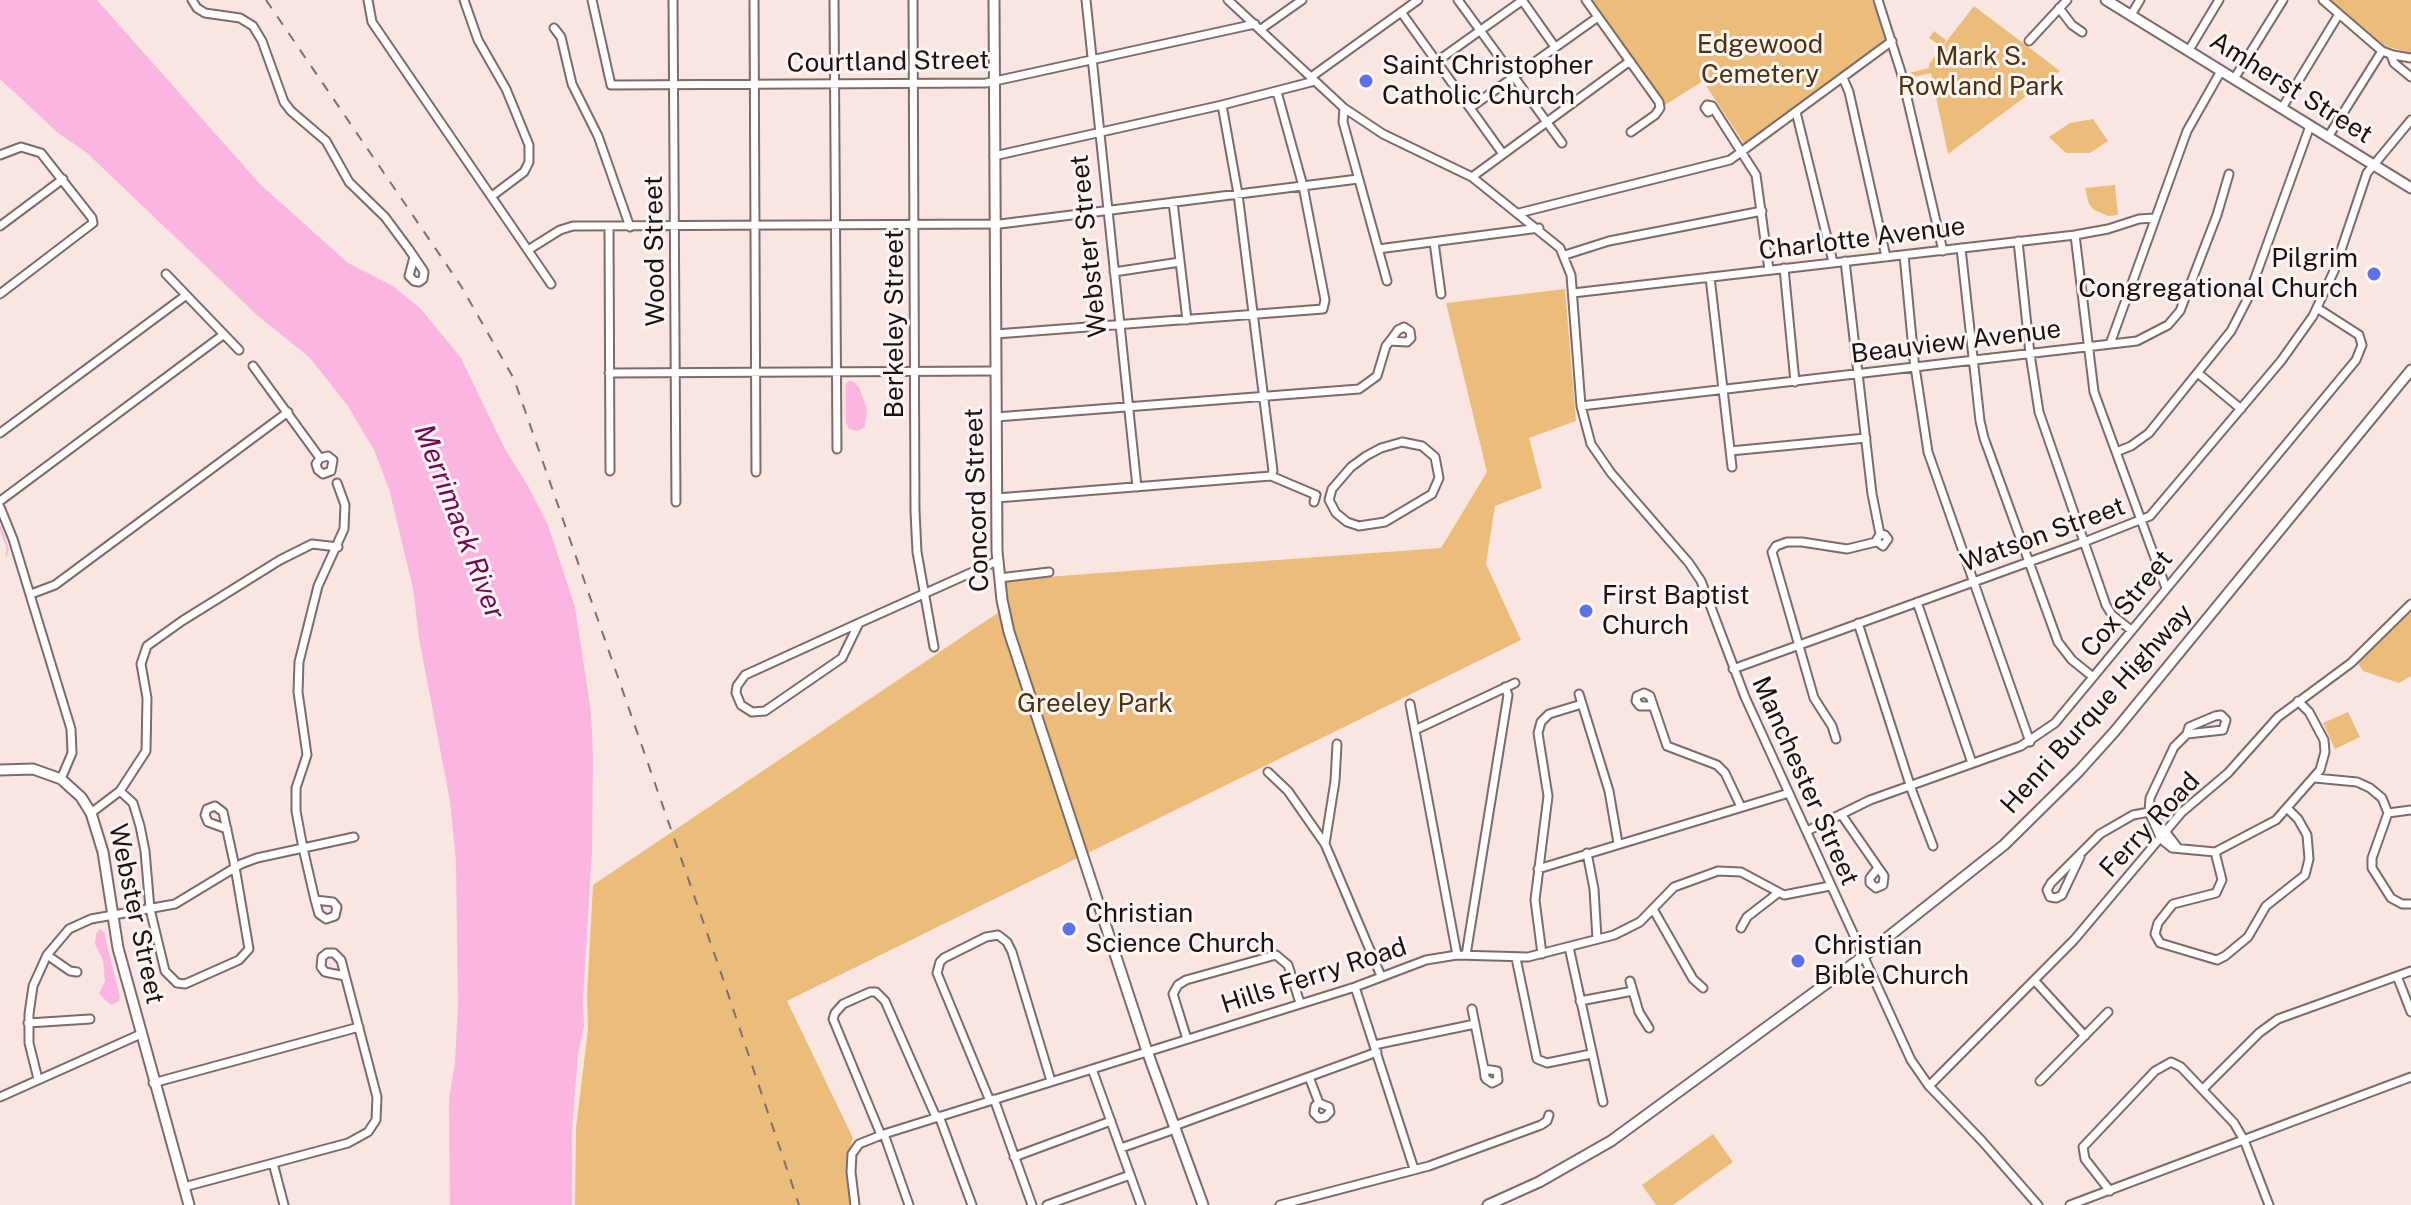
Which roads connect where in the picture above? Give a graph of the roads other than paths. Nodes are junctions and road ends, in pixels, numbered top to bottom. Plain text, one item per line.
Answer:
1 (192, 0) edge
2 (368, 0) edge
3 (464, 0) edge
4 (592, 0) edge
5 (673, 0) edge
6 (754, 0) edge
7 (834, 0) edge
8 (913, 0) edge
9 (994, 0) edge
10 (1086, 0) edge
11 (1228, 0) edge
12 (1302, 0) edge
13 (1418, 0) edge
14 (1458, 0) edge
15 (1522, 0) edge
16 (1586, 0) edge
17 (1878, 0) edge
18 (2067, 0) edge
19 (2106, 0) edge
20 (2140, 0) edge
21 (2219, 0) edge
22 (2283, 0) edge
23 (2323, 0) edge
24 (2059, 8) junction
25 (1401, 12) junction
26 (2339, 14) junction
27 (2131, 15) junction
28 (1598, 17) junction
29 (1258, 26) junction
30 (554, 28) dead end
31 (1480, 31) junction
32 (2082, 32) dead end
33 (1892, 41) junction
34 (2029, 41) dead end
35 (1555, 47) junction
36 (2189, 50) junction
37 (2386, 53) junction
38 (2411, 58) edge
39 (1092, 60) junction
40 (1630, 61) junction
41 (1436, 62) junction
42 (2221, 71) junction
43 (1513, 77) junction
44 (2411, 77) edge
45 (1843, 78) junction
46 (1313, 79) junction
47 (2234, 79) junction
48 (993, 82) junction
49 (914, 83) junction
50 (834, 84) junction
51 (674, 85) junction
52 (754, 85) junction
53 (1277, 92) junction
54 (1222, 105) junction
55 (1344, 108) junction
56 (1470, 108) junction
57 (2282, 108) junction
58 (1714, 109) dead end
59 (1796, 112) junction
60 (2411, 120) edge
61 (1547, 123) junction
62 (2310, 126) junction
63 (1631, 132) dead end
64 (1100, 134) junction
65 (2328, 137) junction
66 (1562, 143) dead end
67 (1741, 152) junction
68 (1503, 154) junction
69 (0, 155) edge
70 (994, 156) junction
71 (2372, 164) junction
72 (2229, 174) dead end
73 (1472, 177) junction
74 (63, 179) junction
75 (1358, 179) junction
76 (1303, 186) junction
77 (2411, 188) edge
78 (1238, 194) junction
79 (492, 196) junction
80 (1173, 202) junction
81 (1108, 211) junction
82 (1762, 211) junction
83 (1519, 213) junction
84 (2154, 218) junction
85 (994, 224) junction
86 (915, 225) junction
87 (0, 226) edge
88 (755, 226) junction
89 (835, 226) junction
90 (609, 227) junction
91 (630, 227) junction
92 (676, 227) junction
93 (1539, 228) junction
94 (2075, 235) junction
95 (2018, 241) junction
96 (1434, 242) junction
97 (1961, 248) junction
98 (1378, 249) junction
99 (528, 250) junction
100 (1943, 251) junction
101 (1565, 255) junction
102 (1904, 255) junction
103 (414, 257) dead end
104 (1886, 257) junction
105 (1845, 261) junction
106 (1180, 262) junction
107 (1833, 262) junction
108 (1784, 268) junction
109 (1769, 270) junction
110 (1114, 272) junction
111 (166, 274) dead end
112 (1710, 277) junction
113 (1387, 281) dead end
114 (551, 284) dead end
115 (1573, 293) junction
116 (0, 294) edge
117 (1441, 294) dead end
118 (185, 296) junction
119 (2317, 308) junction
120 (1254, 315) junction
121 (1187, 320) junction
122 (1120, 325) junction
123 (996, 334) junction
124 (223, 335) junction
125 (1390, 341) dead end
126 (2110, 344) junction
127 (2086, 346) junction
128 (239, 350) dead end
129 (2030, 354) junction
130 (1973, 360) junction
131 (253, 366) dead end
132 (1916, 367) junction
133 (2411, 370) edge
134 (916, 371) junction
135 (996, 371) junction
136 (757, 372) junction
137 (836, 372) junction
138 (609, 373) junction
139 (676, 373) junction
140 (1860, 374) junction
141 (2199, 374) junction
142 (2411, 381) edge
143 (1795, 382) junction
144 (1723, 391) junction
145 (1263, 398) junction
146 (1581, 406) junction
147 (1128, 407) junction
148 (2241, 409) junction
149 (2380, 411) junction
150 (288, 412) junction
151 (996, 417) junction
152 (0, 433) edge
153 (1866, 438) junction
154 (837, 449) dead end
155 (1730, 451) junction
156 (2116, 452) junction
157 (320, 458) dead end
158 (1732, 467) dead end
159 (610, 471) dead end
160 (756, 472) dead end
161 (1271, 476) junction
162 (337, 483) dead end
163 (1137, 487) junction
164 (997, 498) junction
165 (1329, 500) junction
166 (0, 501) edge
167 (676, 502) dead end
168 (0, 507) edge
169 (2141, 521) junction
170 (2084, 542) junction
171 (338, 547) junction
172 (997, 561) junction
173 (2028, 562) junction
174 (1049, 572) dead end
175 (999, 578) junction
176 (1973, 582) junction
177 (2166, 588) junction
178 (925, 593) junction
179 (31, 594) junction
180 (1917, 602) junction
181 (2411, 604) edge
182 (859, 623) junction
183 (1858, 623) junction
184 (2131, 630) junction
185 (1800, 644) junction
186 (934, 647) dead end
187 (1733, 669) junction
188 (2093, 677) junction
189 (1515, 683) dead end
190 (1505, 687) junction
191 (1579, 694) dead end
192 (2301, 700) junction
193 (1410, 704) dead end
194 (1582, 704) junction
195 (1653, 706) dead end
196 (1415, 730) junction
197 (2187, 734) junction
198 (1836, 739) dead end
199 (2030, 742) junction
200 (1337, 744) dead end
201 (1972, 763) junction
202 (0, 770) edge
203 (1268, 772) dead end
204 (2315, 778) junction
205 (61, 779) junction
206 (1911, 785) junction
207 (120, 791) junction
208 (1789, 793) junction
209 (1741, 807) junction
210 (2288, 809) junction
211 (2411, 810) edge
212 (91, 813) junction
213 (2388, 813) junction
214 (1841, 814) junction
215 (2150, 815) junction
216 (227, 829) dead end
217 (1807, 831) junction
218 (2163, 835) junction
219 (354, 837) dead end
220 (1618, 843) junction
221 (1325, 844) junction
222 (1933, 846) dead end
223 (303, 848) junction
224 (2215, 852) junction
225 (1587, 853) junction
226 (2080, 857) junction
227 (235, 867) junction
228 (1878, 868) dead end
229 (1538, 869) junction
230 (1830, 886) junction
231 (1778, 893) junction
232 (315, 900) dead end
233 (2411, 904) edge
234 (150, 909) junction
235 (1653, 909) junction
236 (112, 915) junction
237 (1741, 928) dead end
238 (1597, 939) junction
239 (1569, 947) junction
240 (1542, 954) junction
241 (47, 955) junction
242 (1462, 955) junction
243 (1864, 956) junction
244 (1516, 958) junction
245 (2411, 971) edge
246 (77, 972) dead end
247 (345, 976) dead end
248 (1381, 976) junction
249 (2397, 976) junction
250 (2034, 980) junction
251 (1630, 981) dead end
252 (1355, 987) junction
253 (1703, 988) dead end
254 (1633, 991) junction
255 (1580, 1001) junction
256 (1300, 1003) junction
257 (1472, 1009) dead end
258 (2108, 1012) dead end
259 (2411, 1012) edge
260 (90, 1019) dead end
261 (28, 1023) junction
262 (1475, 1024) junction
263 (359, 1027) junction
264 (1649, 1028) dead end
265 (141, 1034) junction
266 (2085, 1036) junction
267 (1187, 1039) junction
268 (1376, 1049) junction
269 (1147, 1051) junction
270 (1591, 1054) junction
271 (1092, 1069) junction
272 (1484, 1069) dead end
273 (1309, 1077) junction
274 (2411, 1077) edge
275 (38, 1079) junction
276 (1051, 1081) junction
277 (2040, 1081) dead end
278 (153, 1083) junction
279 (1929, 1086) junction
280 (2203, 1089) junction
281 (0, 1097) edge
282 (992, 1100) junction
283 (1603, 1102) dead end
284 (1319, 1103) dead end
285 (1549, 1115) dead end
286 (937, 1117) junction
287 (1111, 1121) junction
288 (1175, 1128) junction
289 (883, 1134) junction
290 (2244, 1140) junction
291 (1121, 1148) junction
292 (1014, 1157) junction
293 (273, 1163) junction
294 (1414, 1169) junction
295 (1130, 1175) junction
296 (184, 1187) junction
297 (2110, 1191) junction
298 (189, 1205) edge
299 (284, 1205) edge
300 (855, 1205) edge
301 (909, 1205) edge
302 (972, 1205) edge
303 (1032, 1205) edge
304 (1047, 1205) edge
305 (1141, 1205) edge
306 (1203, 1205) edge
307 (1280, 1205) edge
308 (1488, 1205) edge
309 (2038, 1205) edge
310 (2070, 1205) edge
311 (2269, 1205) edge

1 - 103 street
2 - 79 street
3 - 79 street
4 - 51 street, Courtland Street
5 - 51 street, Wood Street
6 - 52 street
7 - 50 street
8 - 49 street, Berkeley Street
9 - 48 main road, Concord Street
10 - 39 street, Webster Street
11 - 29 street
12 - 29 street
13 - 25 street
14 - 31 street
15 - 31 street
15 - 35 street
16 - 28 street
17 - 33 street
18 - 24 street
19 - 27 main road, Amherst Street
20 - 27 street
21 - 36 street
22 - 47 street
23 - 26 street
24 - 32 street
24 - 34 street
25 - 41 street
25 - 46 street
26 - 37 street
26 - 57 street
27 - 36 main road, Amherst Street
28 - 35 street
28 - 40 street
29 - 39 street, Courtland Street
29 - 46 street
30 - 91 street
31 - 41 street
31 - 43 street
33 - 45 street
33 - 100 street
35 - 43 street
36 - 42 main road, Amherst Street
37 - 38 street
37 - 44 street
37 - 65 street
39 - 48 street, Courtland Street
39 - 64 street, Webster Street
40 - 61 street
40 - 63 street
41 - 56 street
42 - 47 main road, Amherst Street
42 - 84 street
43 - 56 street
43 - 61 street
45 - 59 street
45 - 104 street
46 - 53 street
46 - 55 street
47 - 57 main road, Amherst Street
48 - 49 street, Courtland Street
48 - 70 main road, Concord Street
49 - 50 street, Courtland Street
49 - 86 street, Berkeley Street
50 - 52 street, Courtland Street
50 - 89 street
51 - 52 street, Courtland Street
51 - 92 street, Wood Street
52 - 88 street
53 - 54 street
53 - 76 street
54 - 64 street
54 - 78 street
55 - 73 street
55 - 75 street
56 - 68 street
57 - 62 main road, Amherst Street
58 - 67 street
59 - 67 street
59 - 107 street
60 - 71 street, Watson Street
61 - 66 street
61 - 68 street
62 - 65 main road, Amherst Street
62 - 141 street
64 - 70 street
64 - 81 street, Webster Street
65 - 71 main road, Amherst Street
67 - 82 street
67 - 83 street
68 - 73 street
69 - 74 street
70 - 85 main road, Concord Street
71 - 77 main road, Amherst Street
71 - 119 street, Watson Street
72 - 126 street, Beauview Avenue
73 - 83 street
74 - 87 street
74 - 116 street
75 - 76 street
75 - 98 street
76 - 78 street
76 - 120 street
78 - 80 street
78 - 120 street
79 - 99 street
80 - 81 street
80 - 106 street
81 - 85 street
81 - 110 street, Webster Street
82 - 101 street
82 - 109 street
83 - 93 street
84 - 94 street, Charlotte Avenue
84 - 126 street
85 - 86 street
85 - 123 main road, Concord Street
86 - 89 street
86 - 134 street, Berkeley Street
88 - 89 street
88 - 92 street
88 - 136 street
89 - 137 street
90 - 91 street
90 - 99 street
90 - 138 street
91 - 92 street
92 - 139 street, Wood Street
93 - 96 street
93 - 101 street
94 - 95 street, Charlotte Avenue
94 - 127 street
95 - 97 street, Charlotte Avenue
95 - 129 street
96 - 98 street
96 - 117 street
97 - 100 street, Charlotte Avenue
97 - 130 street
98 - 113 street
99 - 114 street
100 - 102 street, Charlotte Avenue
101 - 115 street, Manchester Street
102 - 104 street, Charlotte Avenue
102 - 132 street
104 - 105 street, Charlotte Avenue
105 - 107 street, Charlotte Avenue
105 - 140 street
106 - 110 street
106 - 121 street
107 - 108 street, Charlotte Avenue
108 - 109 street, Charlotte Avenue
108 - 143 street
109 - 112 street, Charlotte Avenue
110 - 122 street, Webster Street
111 - 118 street
112 - 115 street, Charlotte Avenue
112 - 144 street
115 - 146 street, Manchester Street
118 - 124 street
118 - 152 street
119 - 148 street, Watson Street
119 - 177 street, Cox Street
120 - 121 street
120 - 145 street
121 - 122 street
122 - 123 street
122 - 147 street, Webster Street
123 - 135 main road, Concord Street
124 - 128 street
124 - 166 street
125 - 145 street
126 - 127 street, Beauview Avenue
127 - 129 street, Beauview Avenue
127 - 156 street
129 - 130 street, Beauview Avenue
129 - 170 street
130 - 132 street, Beauview Avenue
130 - 173 street
131 - 150 street
132 - 140 street, Beauview Avenue
132 - 176 street
133 - 149 main road, Henri Burque Highway
134 - 135 street
134 - 137 street
134 - 178 street, Berkeley Street
135 - 151 main road, Concord Street
136 - 137 street
136 - 139 street
136 - 160 street
137 - 154 street
138 - 139 street
138 - 159 street
139 - 167 street, Wood Street
140 - 143 street, Beauview Avenue
140 - 153 street
141 - 148 street
141 - 156 street
142 - 149 main road, Henri Burque Highway
143 - 144 street, Beauview Avenue
144 - 146 street, Beauview Avenue
144 - 155 street
145 - 147 street
145 - 161 street
146 - 187 street, Manchester Street
147 - 151 street
147 - 163 street, Webster Street
148 - 169 street, Watson Street
149 - 243 main road, Henri Burque Highway
150 - 157 street
150 - 179 street
151 - 164 main road, Concord Street
153 - 155 street
153 - 185 street
155 - 158 street
156 - 169 street
161 - 163 street
161 - 165 street
162 - 171 street
163 - 164 street
164 - 172 main road, Concord Street
165 - 165 street
168 - 179 street
169 - 170 street, Watson Street
169 - 177 street
170 - 173 street, Watson Street
170 - 184 street
171 - 207 street
171 - 223 street
172 - 175 main road, Concord Street
172 - 178 street
173 - 176 street, Watson Street
173 - 188 street
174 - 175 street
175 - 269 main road, Concord Street
176 - 180 street, Watson Street
176 - 199 street
177 - 184 street, Cox Street
178 - 182 street
178 - 186 street, Berkeley Street
179 - 205 street
180 - 183 street, Watson Street
180 - 201 street
181 - 192 street, Ferry Road
182 - 182 street
183 - 185 street, Watson Street
183 - 206 street
184 - 188 street, Cox Street
185 - 187 street, Watson Street
185 - 198 street
187 - 208 street, Manchester Street
188 - 199 street, Cox Street
189 - 190 street
190 - 196 street
190 - 242 street
191 - 194 street
192 - 204 street
192 - 218 street, Ferry Road
193 - 196 street
194 - 220 street
194 - 229 street
195 - 209 street
196 - 242 street
197 - 197 street
197 - 215 street
199 - 201 street, Cox Street
200 - 221 street
201 - 206 street, Cox Street
202 - 205 main road
203 - 221 street
204 - 210 street
204 - 213 street
205 - 212 main road, Webster Street
206 - 214 street, Cox Street
206 - 222 street
207 - 212 street
207 - 234 street
208 - 209 street
208 - 217 street, Manchester Street
209 - 220 street
210 - 224 street
210 - 224 street
211 - 213 street
212 - 236 main road, Webster Street
213 - 233 street
214 - 217 street, Cox Street
214 - 228 street
215 - 218 street
215 - 226 street
216 - 227 street
217 - 230 street, Manchester Street
218 - 224 street
218 - 250 street, Ferry Road
219 - 223 street
220 - 225 street
221 - 248 street
223 - 227 street
223 - 232 street
225 - 229 street
225 - 238 street
226 - 226 street
227 - 234 street
227 - 234 street
229 - 240 street
230 - 231 street
230 - 243 street, Manchester Street
231 - 235 street, Hills Ferry Road
231 - 237 street
234 - 236 street
235 - 238 street, Hills Ferry Road
235 - 253 street
236 - 241 street
236 - 265 main road, Webster Street
238 - 239 street, Hills Ferry Road
239 - 240 street, Hills Ferry Road
239 - 255 street
240 - 244 street, Hills Ferry Road
241 - 246 street
241 - 261 street
242 - 244 street, Hills Ferry Road
242 - 248 street, Hills Ferry Road
243 - 279 street, Manchester Street
243 - 308 main road, Henri Burque Highway
244 - 270 street
245 - 249 street
247 - 263 street
248 - 252 street, Hills Ferry Road
249 - 259 street
249 - 280 street
250 - 266 street
250 - 279 street, Ferry Road
251 - 254 street
252 - 256 street, Hills Ferry Road
252 - 268 street
254 - 255 street
254 - 264 street
255 - 270 street
256 - 267 street, Hills Ferry Road
256 - 267 street
257 - 262 street
258 - 266 street
260 - 261 street
261 - 275 street
262 - 268 street
262 - 272 street
263 - 278 street
263 - 293 street
265 - 275 street
265 - 278 main road, Webster Street
266 - 277 street
267 - 269 street, Hills Ferry Road
268 - 273 street
268 - 294 street
269 - 271 street, Hills Ferry Road
269 - 288 main road, Concord Street
270 - 283 street
271 - 276 street, Hills Ferry Road
271 - 287 street
273 - 284 street
273 - 288 street
274 - 290 street
275 - 281 street
276 - 282 street, Hills Ferry Road
276 - 282 street
278 - 296 main road, Webster Street
279 - 309 street, Manchester Street
280 - 290 street
280 - 297 street
282 - 286 street, Hills Ferry Road
282 - 292 street
285 - 294 street
286 - 289 street, Hills Ferry Road
286 - 289 street
286 - 302 street
287 - 291 street
287 - 292 street
288 - 291 street
288 - 306 main road, Concord Street
289 - 300 street, Hills Ferry Road
289 - 301 street
290 - 297 street
290 - 311 street
291 - 295 street
292 - 303 street
293 - 296 street
293 - 299 street
294 - 307 street
295 - 304 street
295 - 305 street
296 - 298 main road, Webster Street
297 - 310 street

